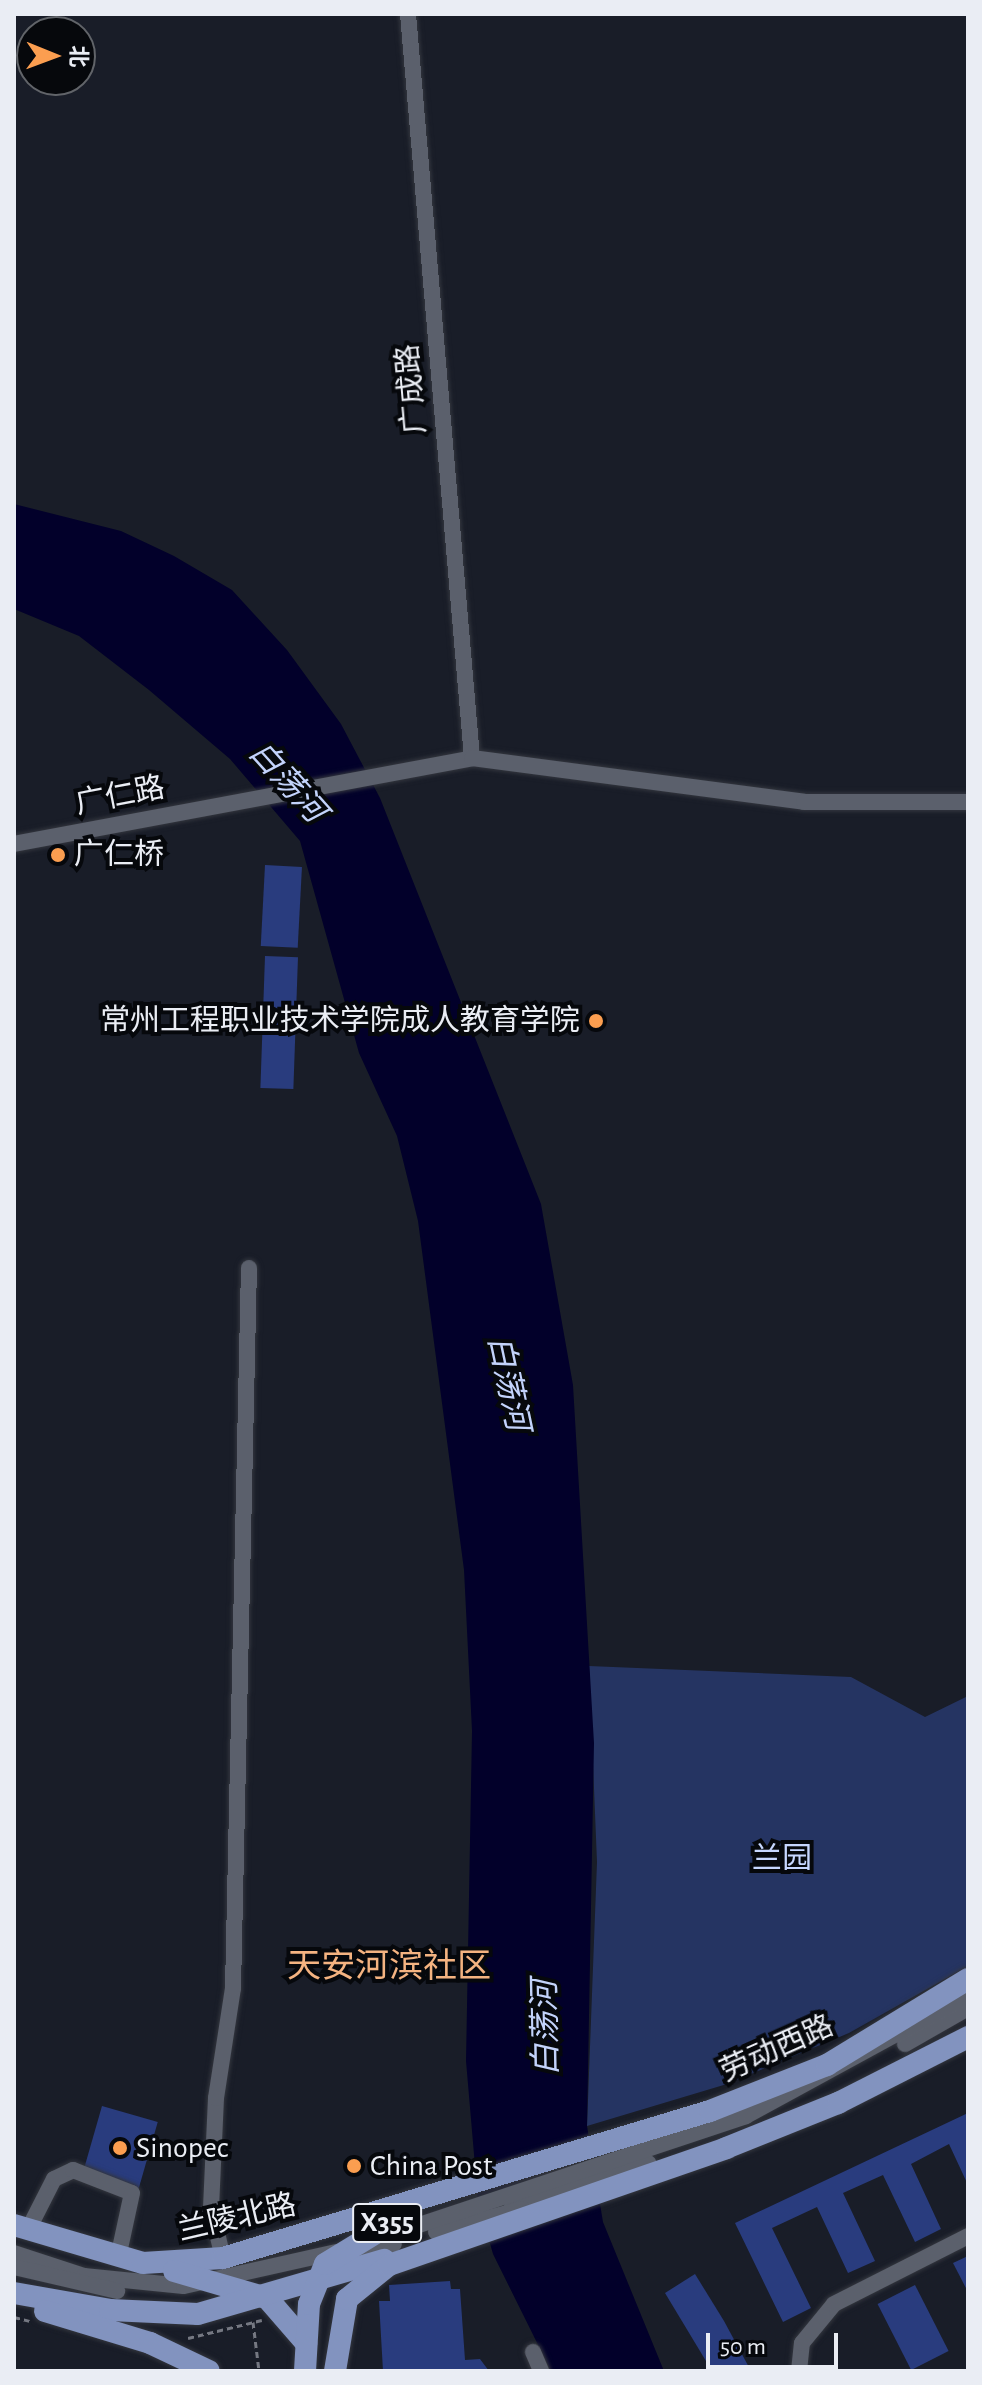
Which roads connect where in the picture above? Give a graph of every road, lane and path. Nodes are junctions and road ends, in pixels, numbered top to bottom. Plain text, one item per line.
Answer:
1 (408, 14) edge
2 (472, 758) junction
3 (968, 802) edge
4 (14, 844) edge
5 (249, 1268) dead end
6 (968, 1979) edge
7 (968, 1995) edge
8 (968, 2008) edge
9 (968, 2037) edge
10 (599, 2171) junction
11 (473, 2186) junction
12 (479, 2220) junction
13 (21, 2228) edge
14 (968, 2236) edge
15 (439, 2244) junction
16 (14, 2253) edge
17 (118, 2258) junction
18 (223, 2258) junction
19 (143, 2263) junction
20 (326, 2265) junction
21 (14, 2267) edge
22 (231, 2284) junction
23 (14, 2293) edge
24 (267, 2298) junction
25 (14, 2299) edge
26 (305, 2342) junction
27 (533, 2352) dead end
28 (209, 2371) edge
29 (305, 2371) edge
30 (315, 2371) edge
31 (335, 2371) edge
32 (541, 2371) edge
33 (799, 2371) edge

1 - 2 street, 广成路
2 - 3 street
2 - 4 street, 广仁路
5 - 18 street
6 - 10 main road, 劳动西路
7 - 10 street
8 - 10 street
9 - 10 main road
10 - 11 main road
10 - 12 main road
11 - 18 main road, 兰陵北路
11 - 20 main road, X355
12 - 15 main road
12 - 20 street
13 - 17 main road, 兰陵北路
13 - 17 street
14 - 33 street
15 - 20 main road
15 - 31 main road, X355
16 - 22 street
17 - 19 main road, 兰陵北路
18 - 19 main road, 兰陵北路
19 - 22 main road
20 - 22 street
20 - 24 main road
20 - 26 main road
21 - 22 street
22 - 24 main road
23 - 24 main road
24 - 26 main road
25 - 28 main road
26 - 29 main road
26 - 30 main road
27 - 32 street

